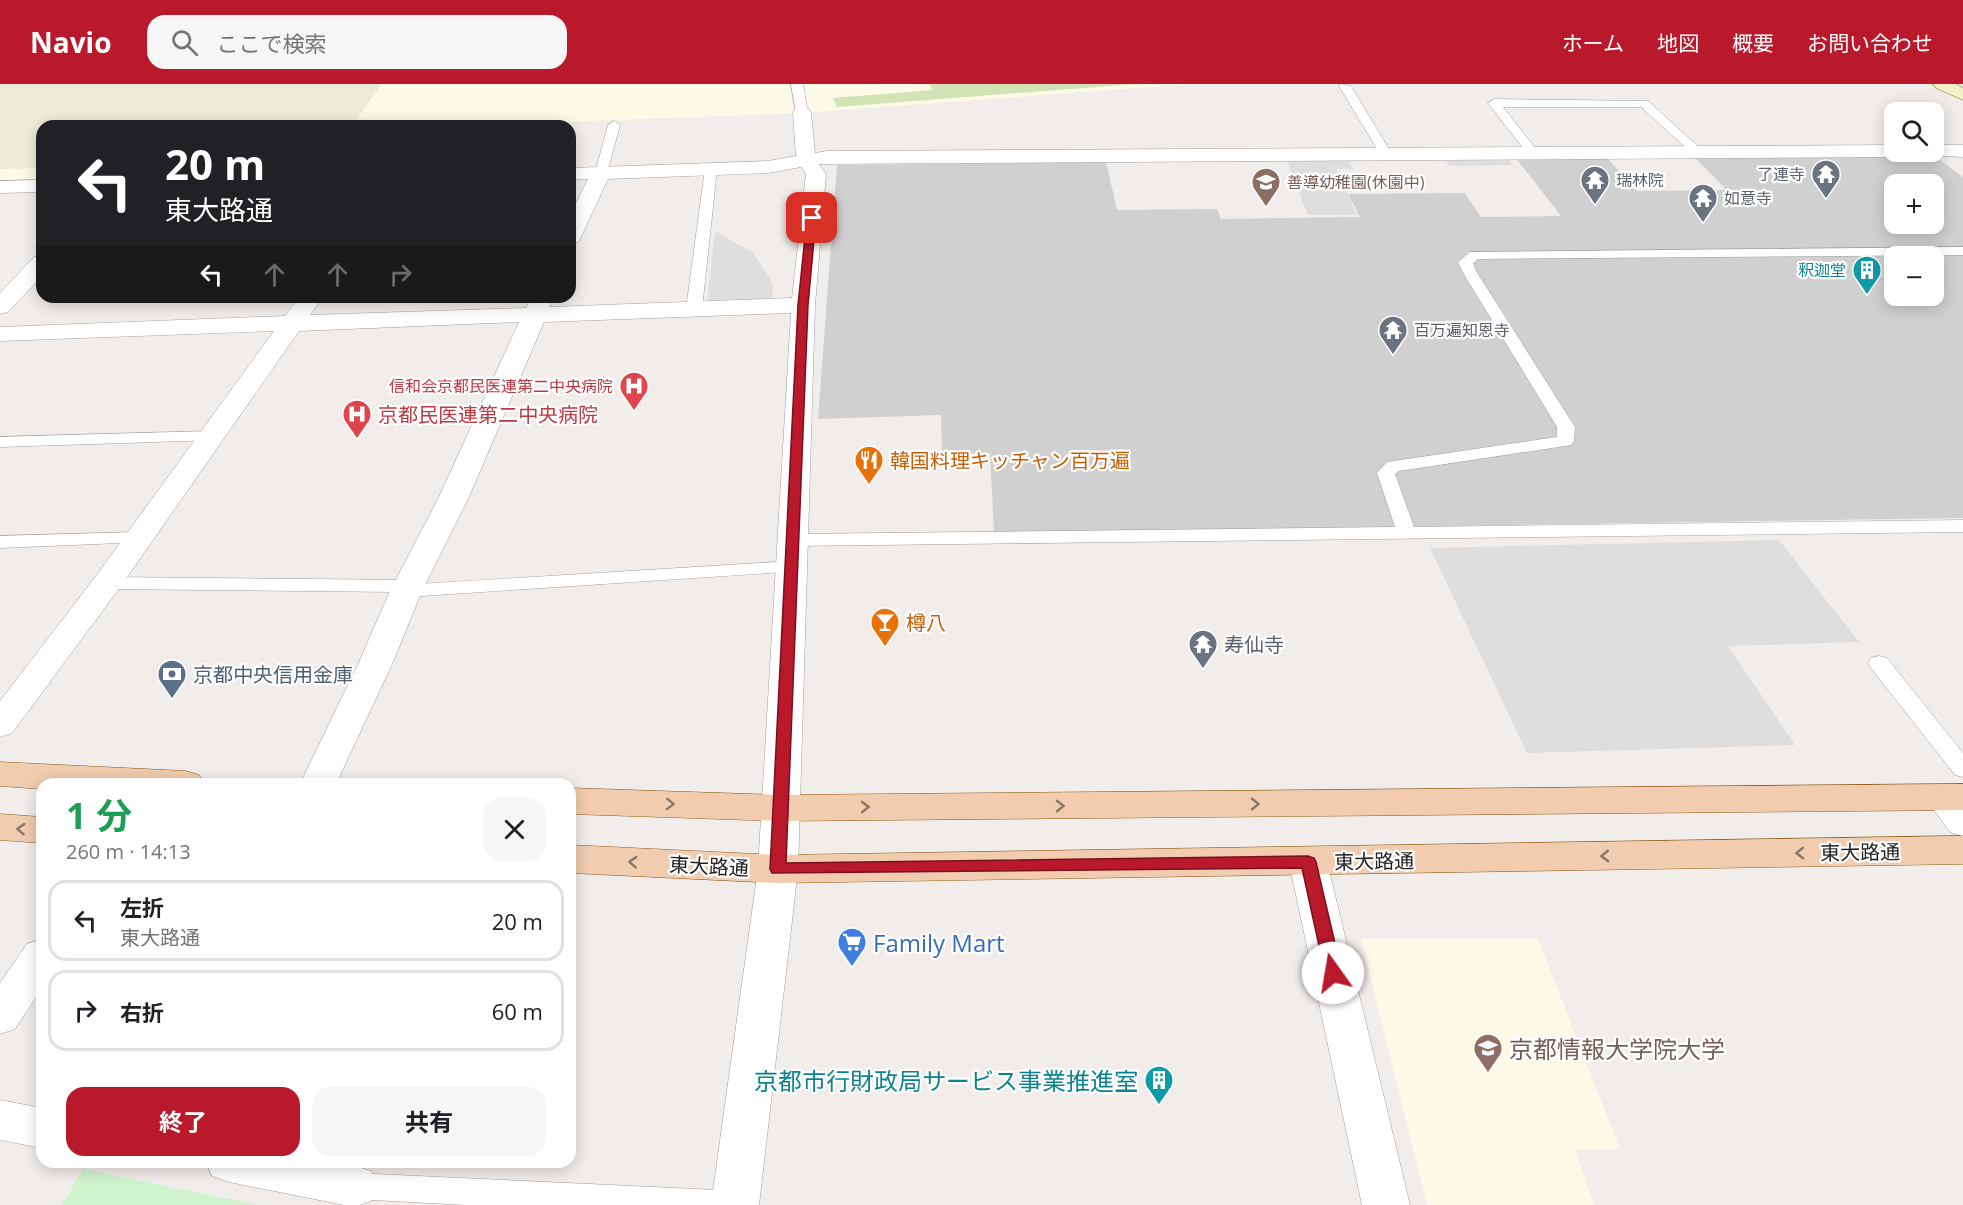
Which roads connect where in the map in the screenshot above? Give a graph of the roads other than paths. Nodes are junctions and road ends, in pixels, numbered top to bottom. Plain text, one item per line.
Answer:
1 (797, 84) edge
2 (1942, 84) edge
3 (1345, 86) dead end
4 (1963, 94) edge
5 (802, 113) joint
6 (614, 125) dead end
7 (1884, 151) edge
8 (1944, 151) edge
9 (1963, 151) edge
10 (1698, 152) junction
11 (1386, 154) junction
12 (1534, 154) junction
13 (806, 161) junction
14 (711, 169) junction
15 (601, 173) junction
16 (576, 174) edge
17 (36, 186) edge
18 (0, 187) edge
19 (576, 225) edge
20 (1963, 251) edge
21 (36, 268) edge
22 (307, 303) edge
23 (803, 305) junction
24 (539, 306) edge
25 (0, 307) edge
26 (694, 309) junction
27 (293, 323) junction
28 (0, 334) edge
29 (210, 436) junction
30 (0, 442) edge
31 (1963, 526) edge
32 (1407, 533) junction
33 (138, 538) junction
34 (0, 542) edge
35 (793, 553) junction
36 (107, 583) junction
37 (407, 589) junction
38 (1878, 663) dead end
39 (0, 725) edge
40 (0, 774) edge
41 (68, 778) edge
42 (321, 778) edge
43 (1958, 796) edge
44 (576, 801) edge
45 (781, 808) junction
46 (0, 827) edge
47 (36, 830) edge
48 (1963, 850) edge
49 (576, 860) edge
50 (1308, 862) junction
51 (778, 869) junction
52 (36, 964) edge
53 (0, 1017) edge
54 (0, 1120) edge
55 (36, 1127) edge
56 (260, 1168) edge
57 (354, 1186) joint
58 (736, 1205) edge
59 (1386, 1205) edge

1 - 5 lane
2 - 4 main road
3 - 11 lane
5 - 13 street
6 - 15 lane
7 - 10 street
8 - 9 street
10 - 12 street
10 - 12 lane
11 - 12 street
11 - 13 street
13 - 14 street
13 - 23 street
14 - 15 street
14 - 26 lane
15 - 16 street
15 - 19 street
17 - 18 street
20 - 32 lane
21 - 25 street
22 - 27 street
23 - 26 street
23 - 35 street
24 - 26 street
24 - 27 street
24 - 37 street
27 - 28 street
27 - 29 street
29 - 30 lane
29 - 33 street
31 - 32 lane
32 - 35 lane
33 - 34 lane
33 - 36 street
35 - 37 lane
35 - 45 street
36 - 37 lane
36 - 39 street
37 - 42 street
38 - 43 lane
40 - 41 main road
45 -> 43 main road
44 -> 45 main road
45 - 51 street
47 -> 46 main road
48 -> 50 main road, 東大路通
51 -> 49 main road, 東大路通
50 - 51 main road, 東大路通
50 - 59 street
51 - 58 street
52 - 53 street
54 - 55 street
56 - 57 street
57 - 58 lane

